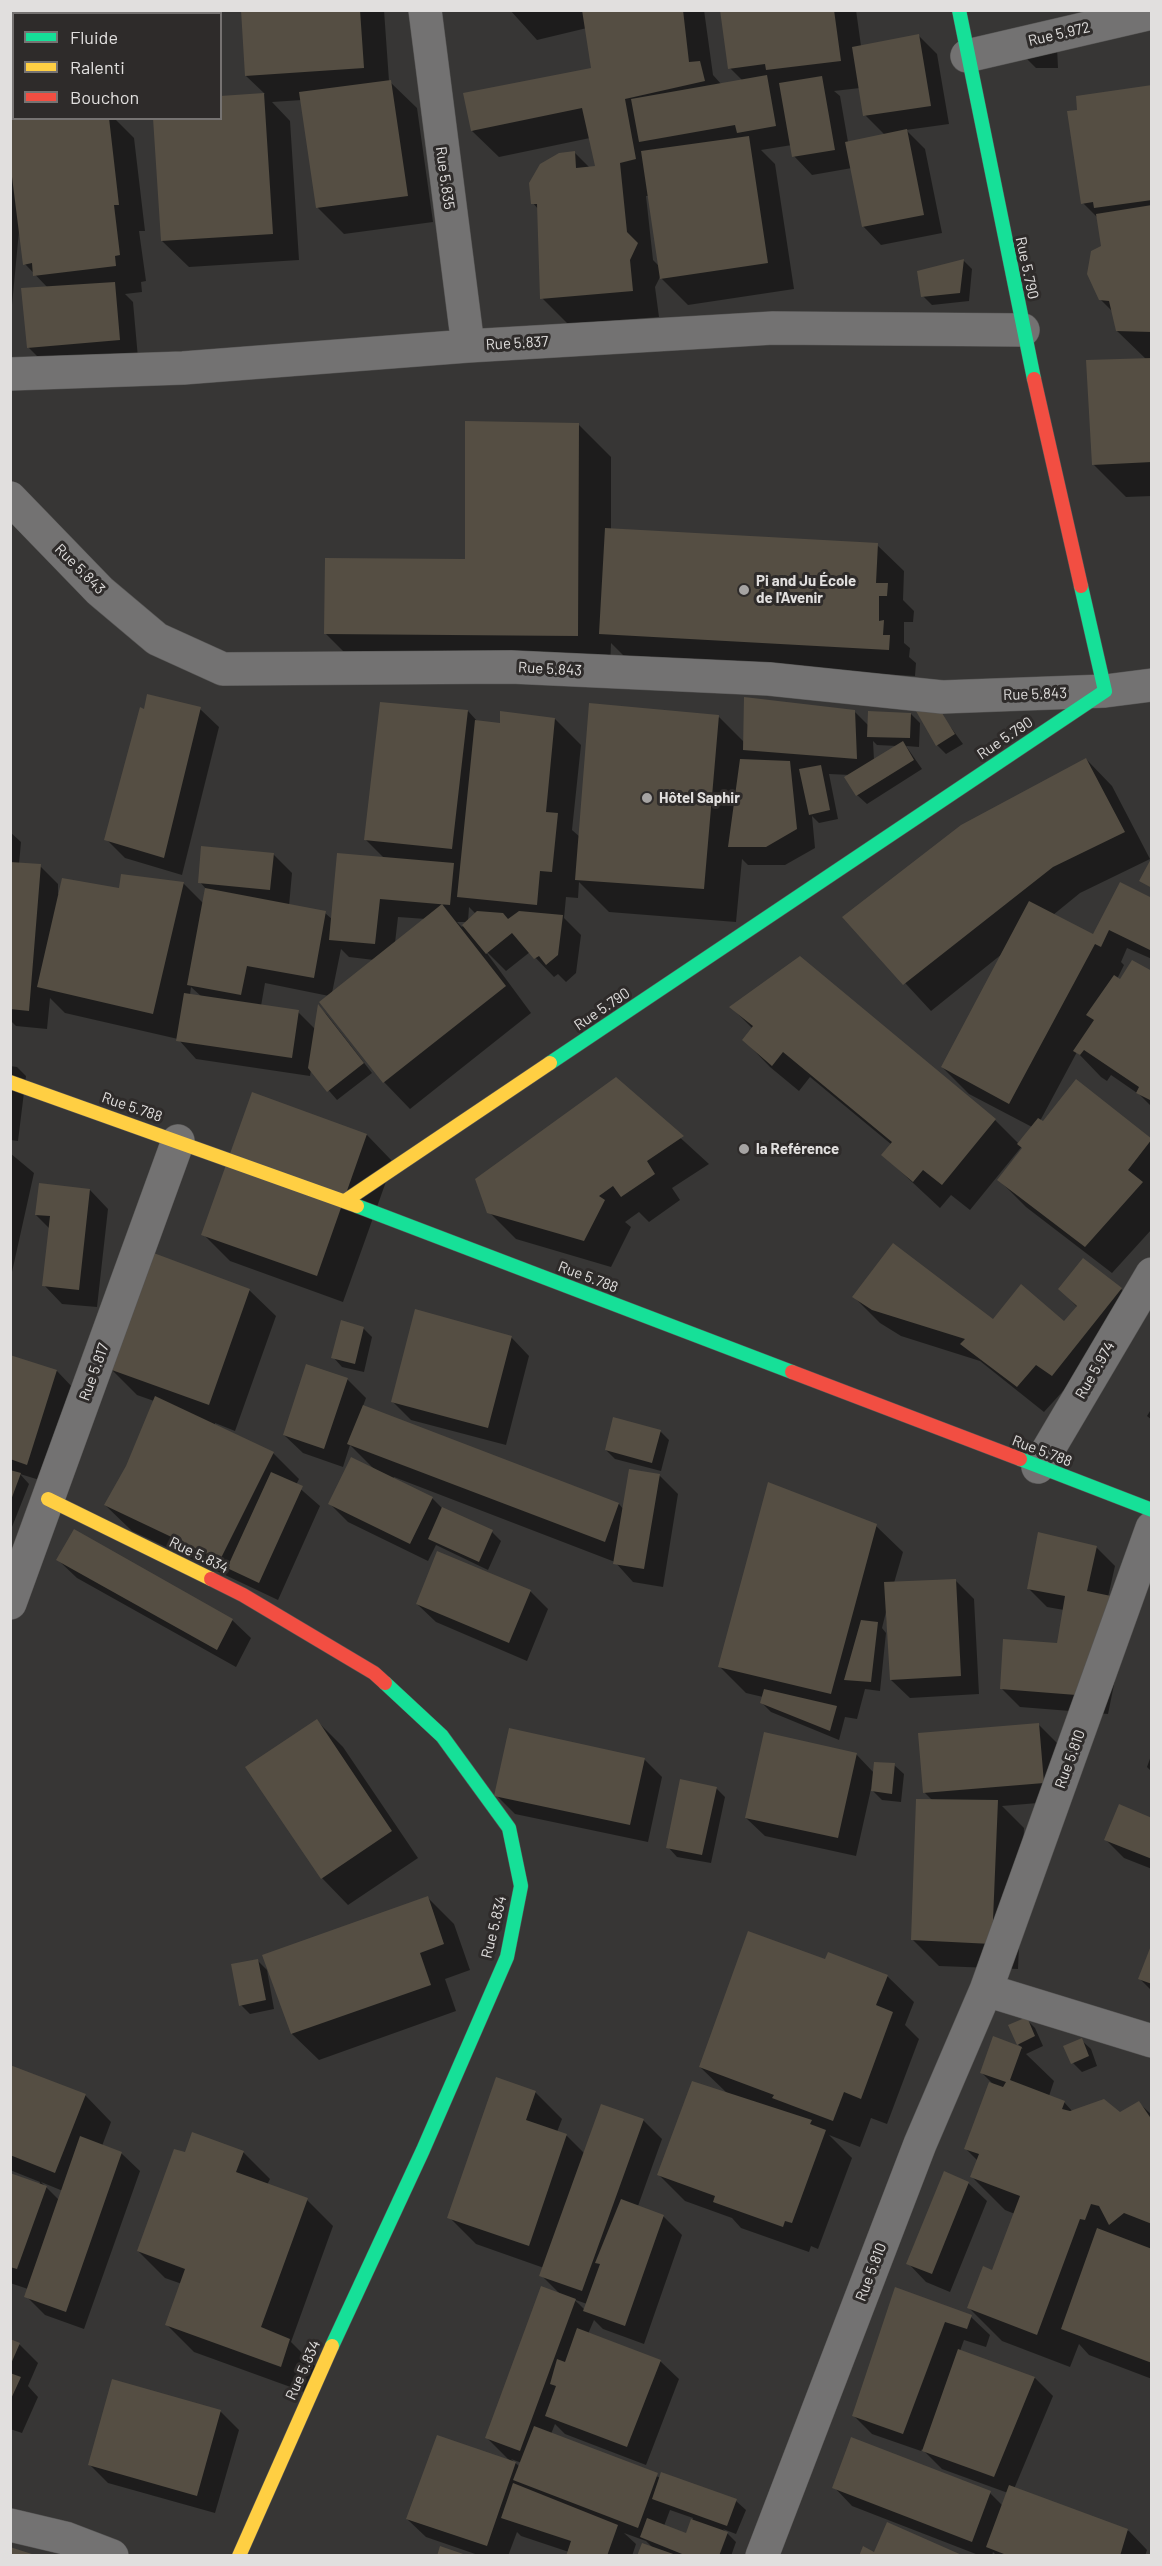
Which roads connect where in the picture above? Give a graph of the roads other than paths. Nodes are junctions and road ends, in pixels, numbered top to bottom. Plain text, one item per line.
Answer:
1 (425, 10) edge
2 (959, 10) edge
3 (1152, 13) edge
4 (967, 56) junction
5 (1023, 330) junction
6 (468, 346) junction
7 (10, 374) edge
8 (10, 498) edge
9 (1152, 685) edge
10 (1105, 691) junction
11 (10, 1082) edge
12 (178, 1141) junction
13 (345, 1201) junction
14 (1152, 1274) edge
15 (1038, 1467) junction
16 (48, 1500) junction
17 (1152, 1510) edge
18 (1152, 1528) edge
19 (10, 1604) edge
20 (986, 1990) junction
21 (1152, 2041) edge
22 (10, 2525) edge
23 (112, 2556) edge
24 (239, 2556) edge
25 (762, 2556) edge

1 - 6 street, Rue 5.835
2 - 4 street, Rue 5.790
3 - 4 street, Rue 5.972
4 - 5 street, Rue 5.790
5 - 6 street, Rue 5.837
5 - 10 street, Rue 5.790
6 - 7 street, Rue 5.837
8 - 10 street, Rue 5.843
9 - 10 street, Rue 5.843
10 - 13 street, Rue 5.790
11 - 12 street, Rue 5.788
12 - 13 street, Rue 5.788
12 - 16 street, Rue 5.817
13 - 15 street, Rue 5.788
14 - 15 street, Rue 5.974
15 - 17 street, Rue 5.788
16 - 19 street, Rue 5.817
16 - 24 street, Rue 5.834
18 - 20 street, Rue 5.810
20 - 21 street
20 - 25 street, Rue 5.810
22 - 23 street

